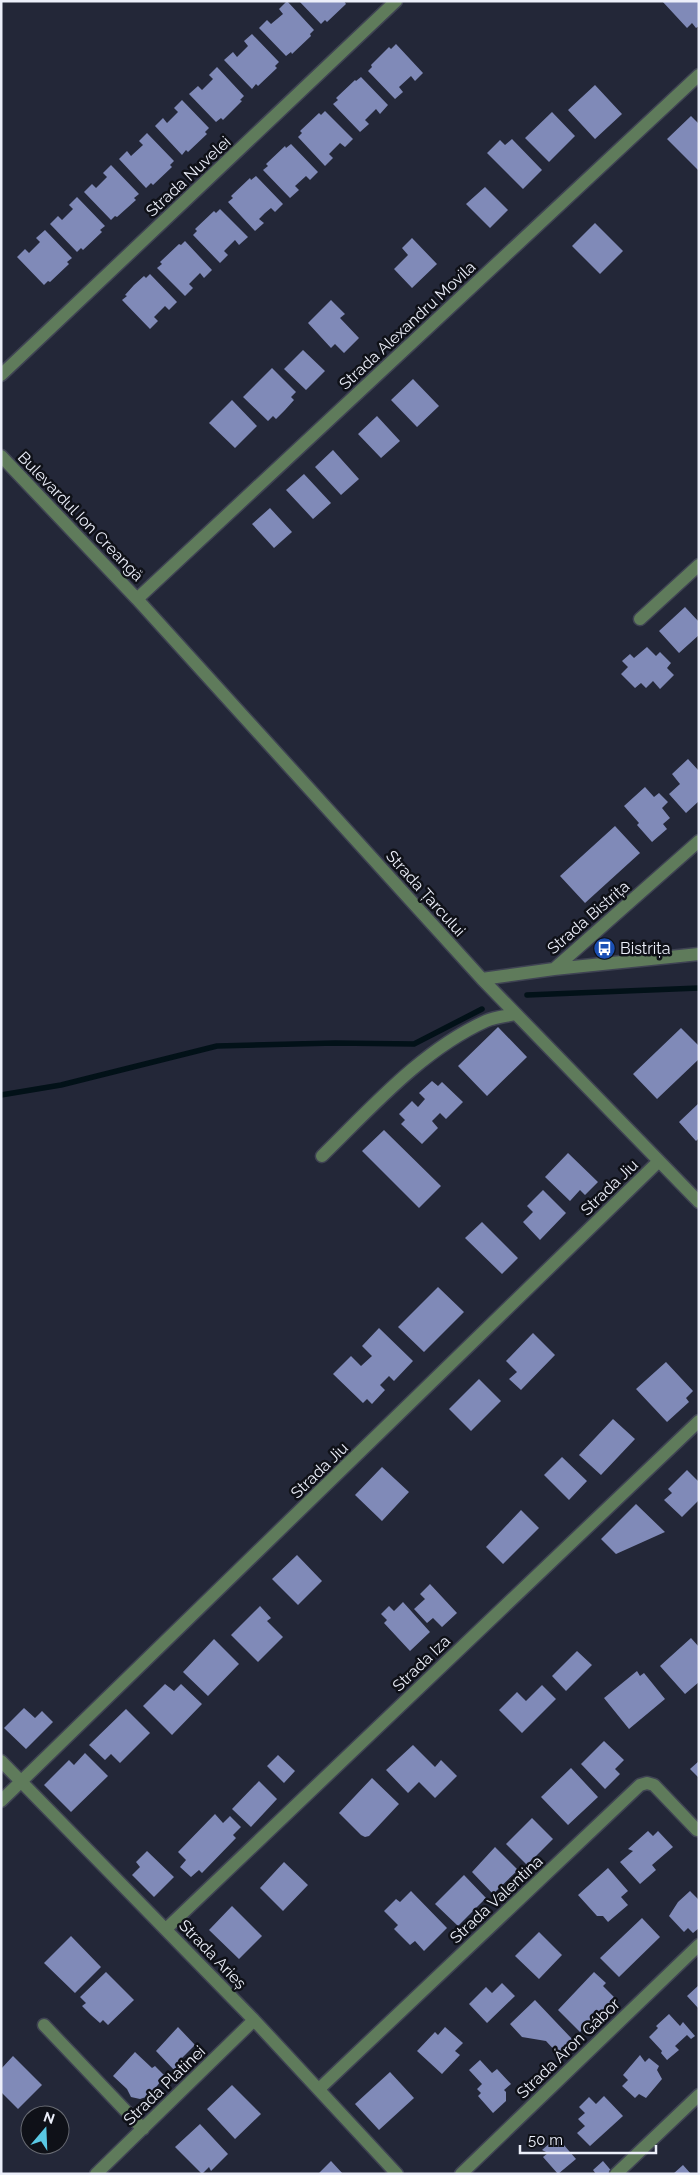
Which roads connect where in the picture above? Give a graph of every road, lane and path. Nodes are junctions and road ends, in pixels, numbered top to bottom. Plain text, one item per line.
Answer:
1 (396, 1) edge
2 (699, 75) edge
3 (1, 375) edge
4 (1, 456) edge
5 (699, 565) edge
6 (137, 599) junction
7 (640, 619) dead end
8 (699, 842) edge
9 (699, 954) edge
10 (554, 969) junction
11 (482, 979) junction
12 (516, 1014) junction
13 (322, 1156) dead end
14 (659, 1161) junction
15 (699, 1202) edge
16 (699, 1421) edge
17 (1, 1760) edge
18 (22, 1782) junction
19 (1, 1801) edge
20 (698, 1830) edge
21 (166, 1929) junction
22 (699, 1945) edge
23 (254, 2020) junction
24 (44, 2025) dead end
25 (320, 2088) junction
26 (699, 2095) edge
27 (143, 2129) junction
28 (96, 2174) edge
29 (398, 2174) edge
30 (461, 2174) edge
31 (616, 2174) edge

1 - 3 street, Strada Nuvelei
2 - 6 street, Strada Alexandru Movila
4 - 6 street, Bulevardul Ion Creangă
5 - 7 street
6 - 11 street, Strada Țarcului
8 - 10 street, Strada Bistrița
9 - 10 street
10 - 11 street, Strada Bistrița
11 - 12 street, Strada Țarcului
12 - 13 street
12 - 14 street, Strada Țarcului
14 - 15 street, Strada Țarcului
14 - 18 street, Strada Jiu
16 - 21 street, Strada Iza
17 - 18 street, Strada Arieș
18 - 19 street, Strada Jiu
18 - 21 street, Strada Arieș
20 - 25 street, Strada Valentina
21 - 23 street, Strada Arieș
22 - 30 street, Strada Áron Gábor
23 - 25 street, Strada Arieș
23 - 27 street, Strada Platinei
24 - 27 street
25 - 29 street, Strada Arieș
26 - 31 street
27 - 28 street, Strada Platinei

